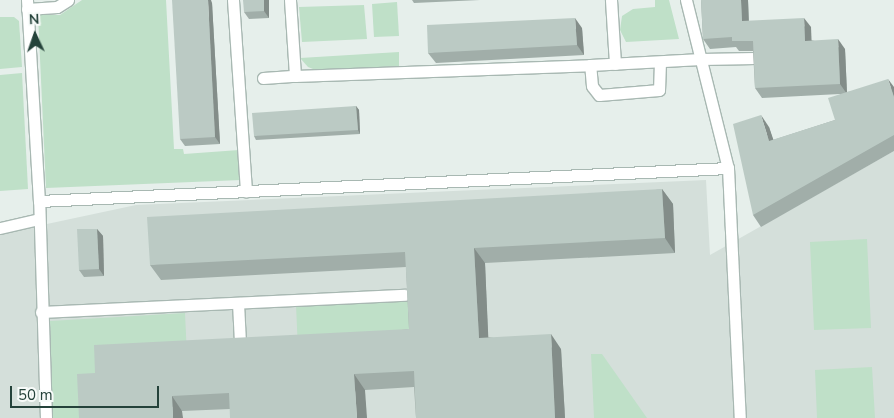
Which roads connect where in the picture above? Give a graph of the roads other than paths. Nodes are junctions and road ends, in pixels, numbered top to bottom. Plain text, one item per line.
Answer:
1 (68, 0) edge
2 (233, 0) edge
3 (290, 0) edge
4 (611, 0) edge
5 (686, 0) edge
6 (27, 5) edge
7 (755, 58) edge
8 (701, 59) junction
9 (660, 62) junction
10 (615, 64) junction
11 (590, 65) junction
12 (295, 76) junction
13 (263, 78) dead end
14 (728, 168) junction
15 (246, 192) junction
16 (38, 201) junction
17 (39, 219) junction
18 (0, 228) edge
19 (405, 295) edge
20 (238, 303) junction
21 (41, 312) junction
22 (240, 343) edge
23 (46, 418) edge
24 (740, 418) edge

1 - 6 lane
2 - 15 lane
3 - 12 lane
4 - 10 lane
5 - 8 lane
6 - 16 lane
7 - 8 lane
8 - 9 lane
8 - 14 lane
9 - 10 lane
9 - 11 lane
10 - 11 lane
11 - 12 lane
12 - 13 lane
14 - 15 lane
14 - 24 lane
15 - 16 lane
16 - 17 lane
17 - 18 lane
17 - 21 lane
19 - 20 lane
20 - 21 lane
20 - 22 lane
21 - 23 lane

